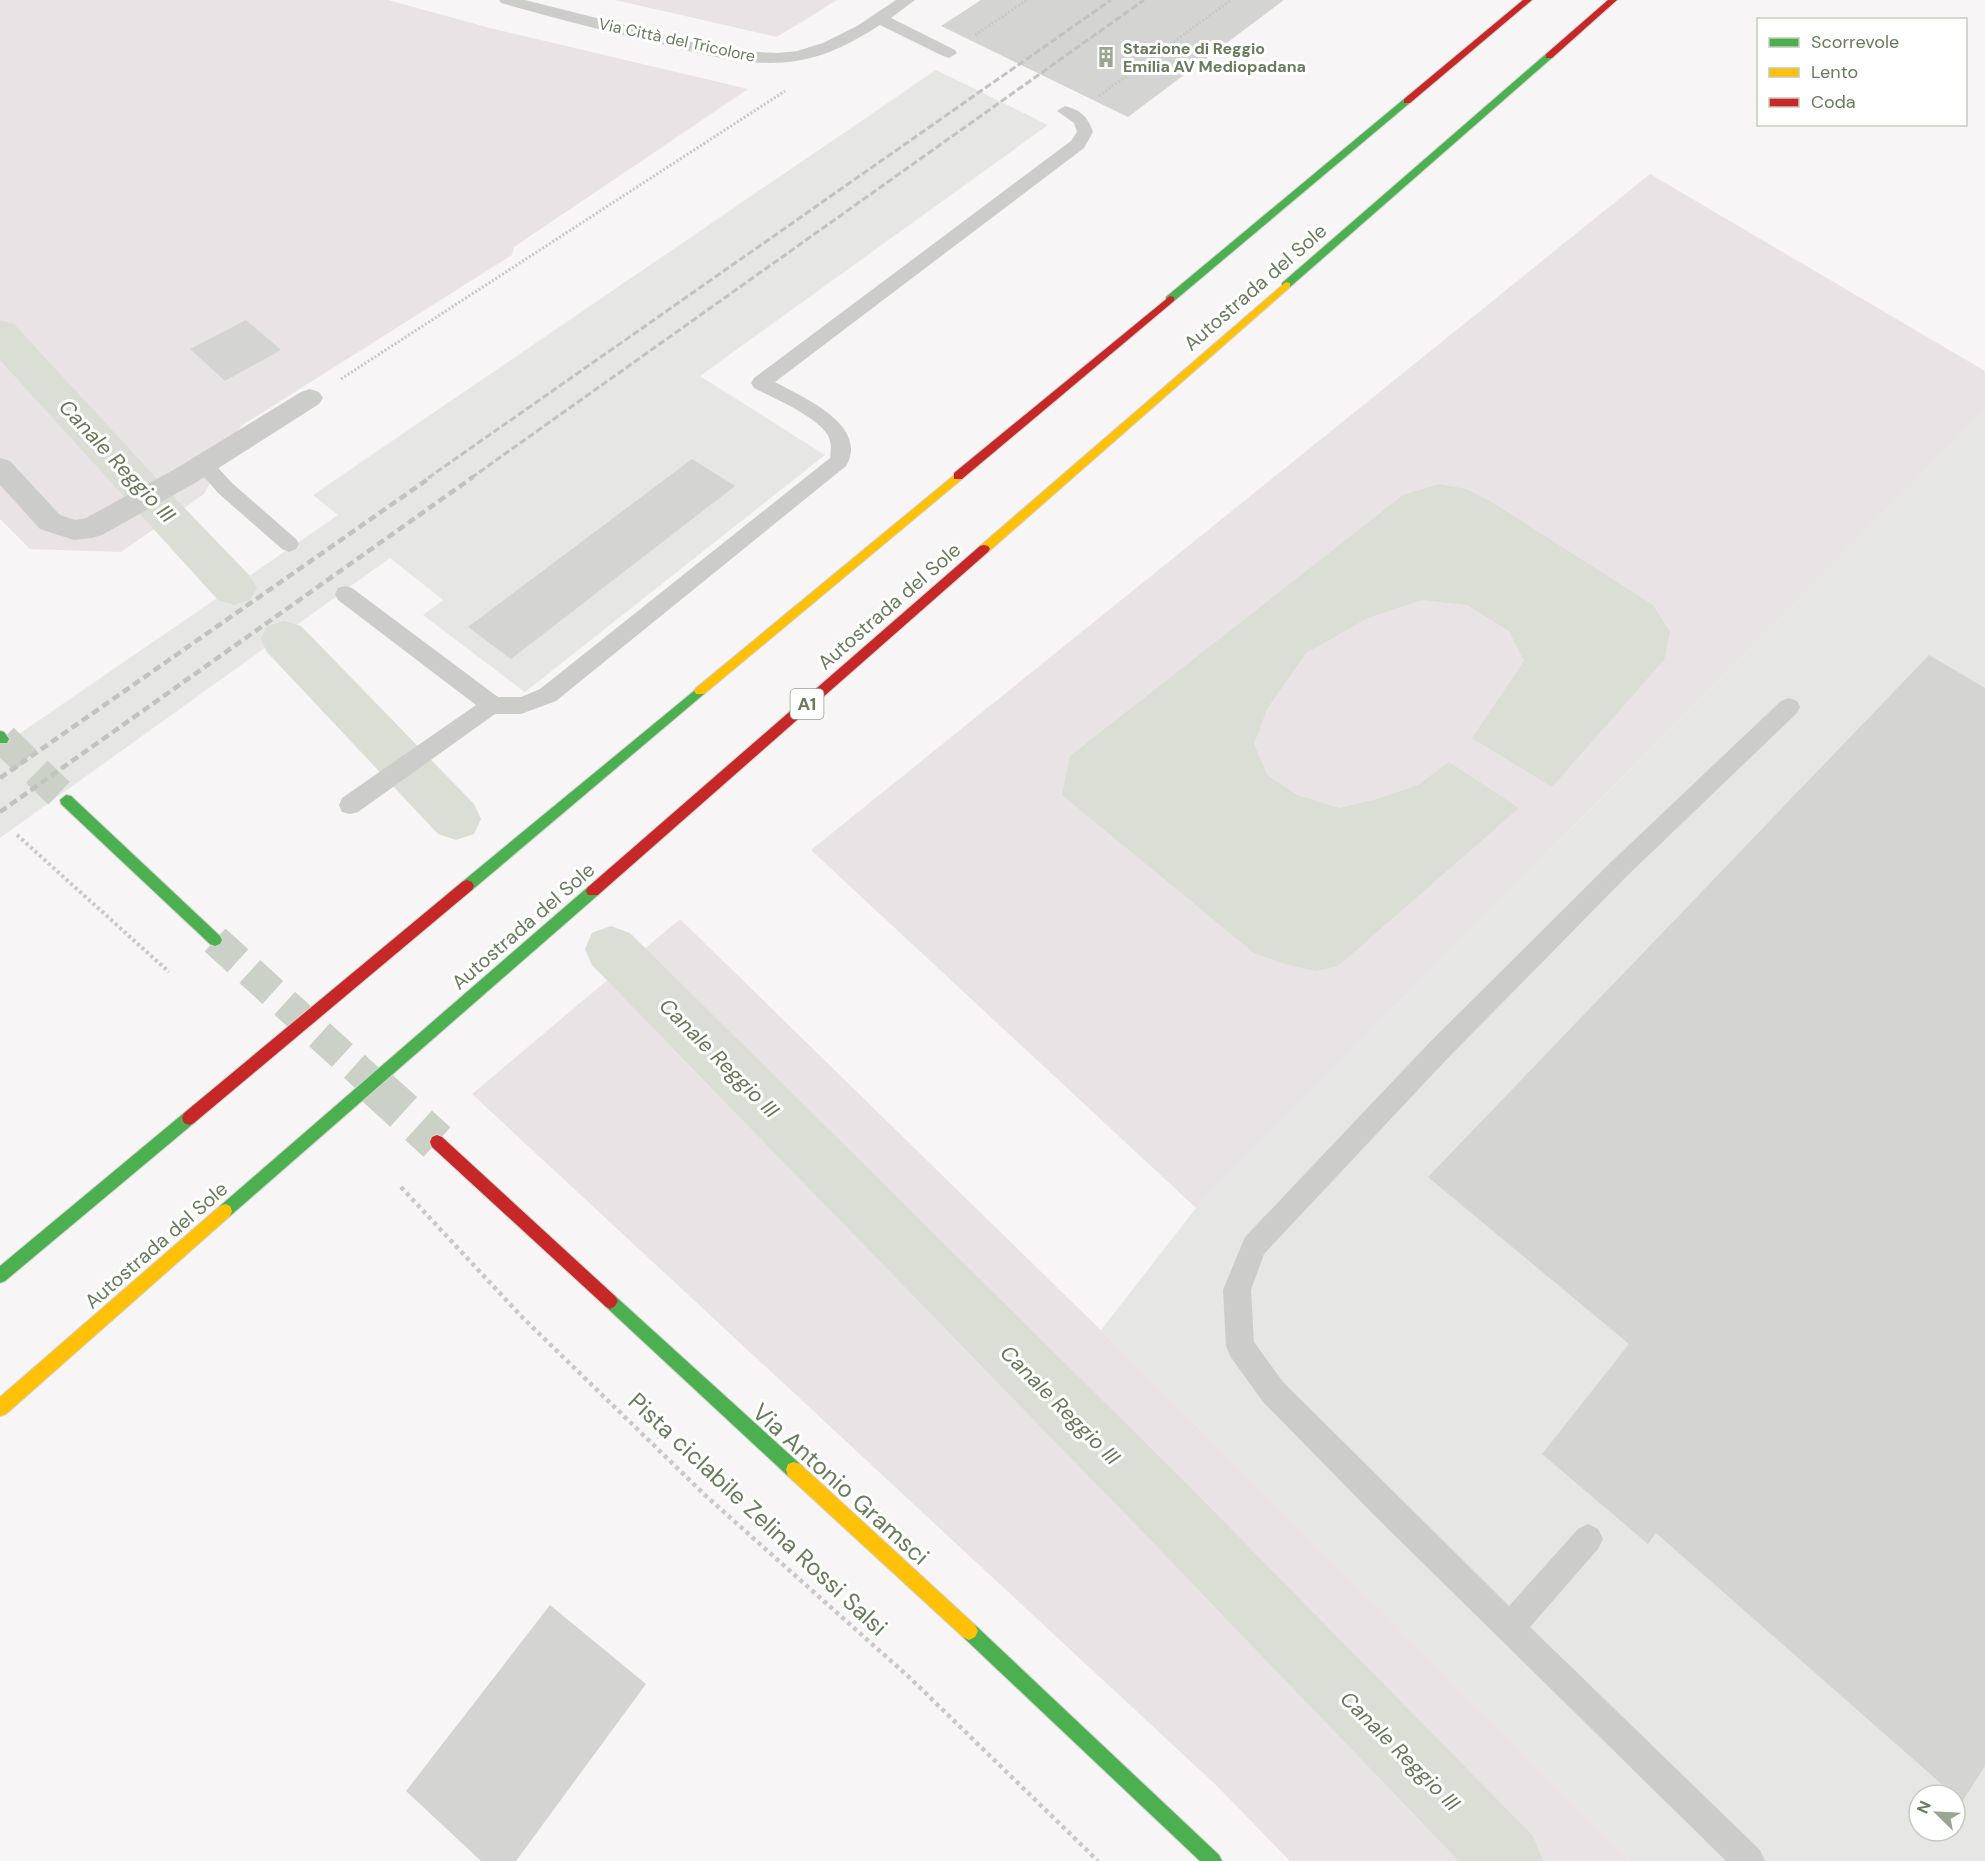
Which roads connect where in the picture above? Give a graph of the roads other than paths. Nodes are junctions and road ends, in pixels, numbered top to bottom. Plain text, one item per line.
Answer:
1 (507, 0) edge
2 (907, 0) edge
3 (1528, 0) edge
4 (1613, 0) edge
5 (878, 18) junction
6 (949, 53) dead end
7 (1065, 111) dead end
8 (310, 399) road end
9 (0, 468) edge
10 (194, 470) junction
11 (289, 544) dead end
12 (345, 594) dead end
13 (492, 705) junction
14 (1789, 707) dead end
15 (66, 801) tunnel mouth
16 (350, 805) dead end
17 (215, 940) tunnel mouth
18 (437, 1142) tunnel mouth
19 (0, 1276) edge
20 (0, 1408) edge
21 (1588, 1539) dead end
22 (1509, 1628) junction
23 (1213, 1861) edge
24 (1749, 1861) edge

1 - 5 lane, Via Città del Tricolore
2 - 5 lane, Via Città del Tricolore
3 - 19 main road
4 - 20 main road, Autostrada del Sole / A1
5 - 6 lane
7 - 13 lane
8 - 10 street
9 - 10 street
10 - 11 lane
12 - 13 lane
13 - 16 lane
14 - 22 lane
15 - 17 main road
18 - 23 main road, Via Antonio Gramsci
21 - 22 lane
22 - 24 lane

